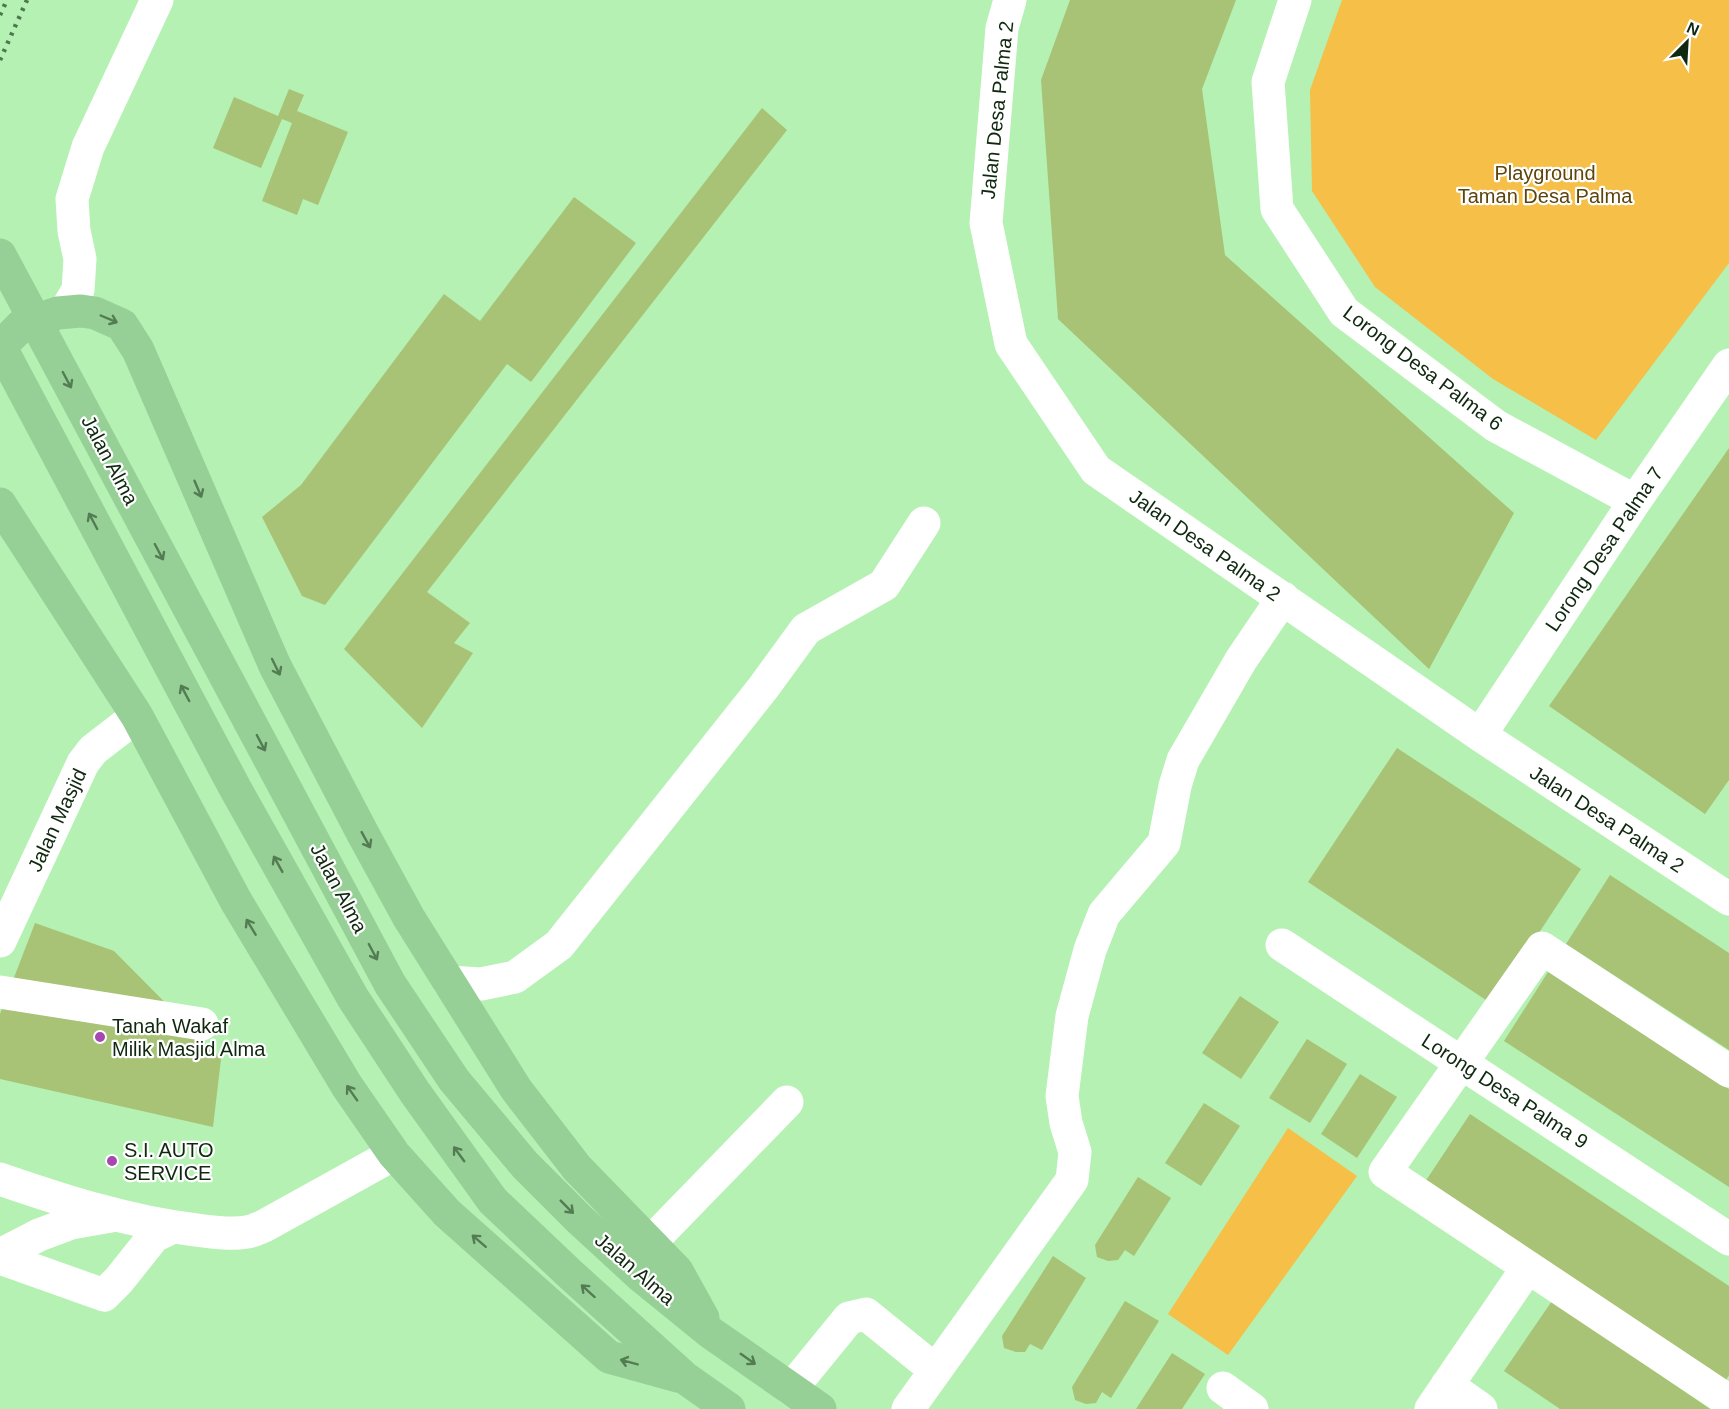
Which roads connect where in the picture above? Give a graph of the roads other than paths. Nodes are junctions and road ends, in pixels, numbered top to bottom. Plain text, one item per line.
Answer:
1 (157, 0) edge
2 (1010, 0) edge
3 (1295, 0) edge
4 (0, 255) edge
5 (65, 312) junction
6 (0, 346) edge
7 (1729, 365) edge
8 (1635, 501) junction
9 (0, 504) edge
10 (924, 523) dead end
11 (1283, 598) junction
12 (136, 716) junction
13 (1480, 735) junction
14 (1728, 895) edge
15 (0, 941) edge
16 (1282, 945) dead end
17 (449, 982) junction
18 (0, 992) edge
19 (202, 1024) dead end
20 (1462, 1063) junction
21 (1729, 1071) edge
22 (788, 1102) dead end
23 (394, 1154) junction
24 (0, 1179) edge
25 (118, 1215) junction
26 (173, 1227) junction
27 (1729, 1239) edge
28 (649, 1244) junction
29 (0, 1257) edge
30 (1528, 1267) junction
31 (711, 1333) junction
32 (935, 1370) junction
33 (685, 1378) junction
34 (1223, 1388) dead end
35 (791, 1389) junction
36 (1439, 1397) edge
37 (1729, 1401) edge
38 (729, 1409) edge
39 (820, 1409) edge
40 (908, 1409) edge
41 (1252, 1409) edge
42 (1480, 1409) edge

1 - 5 street
2 - 11 street, Jalan Desa Palma 2
3 - 8 street, Lorong Desa Palma 6
4 -> 31 main road, Jalan Alma
5 - 6 main road
5 -> 17 main road
33 -> 6 main road, Jalan Alma
7 - 8 street, Lorong Desa Palma 7
8 - 13 street, Lorong Desa Palma 7
9 - 12 main road
10 - 17 street
11 - 13 street, Jalan Desa Palma 2
11 - 32 street
12 - 15 street, Jalan Masjid
23 -> 12 main road
13 - 14 street, Jalan Desa Palma 2
16 - 20 street, Lorong Desa Palma 9
17 - 28 main road
18 - 19 street
20 - 21 street
20 - 27 street, Lorong Desa Palma 9
20 - 30 street
22 - 28 street
23 - 26 street
33 -> 23 main road
24 - 25 street
25 - 26 street
25 - 29 street
26 - 29 street
28 - 31 main road
30 - 36 street
30 - 37 street
31 -> 35 main road, Jalan Alma
32 - 35 street
32 - 40 street
33 - 38 main road, Jalan Alma
34 - 41 street
35 - 39 main road, Jalan Alma
36 - 42 street

